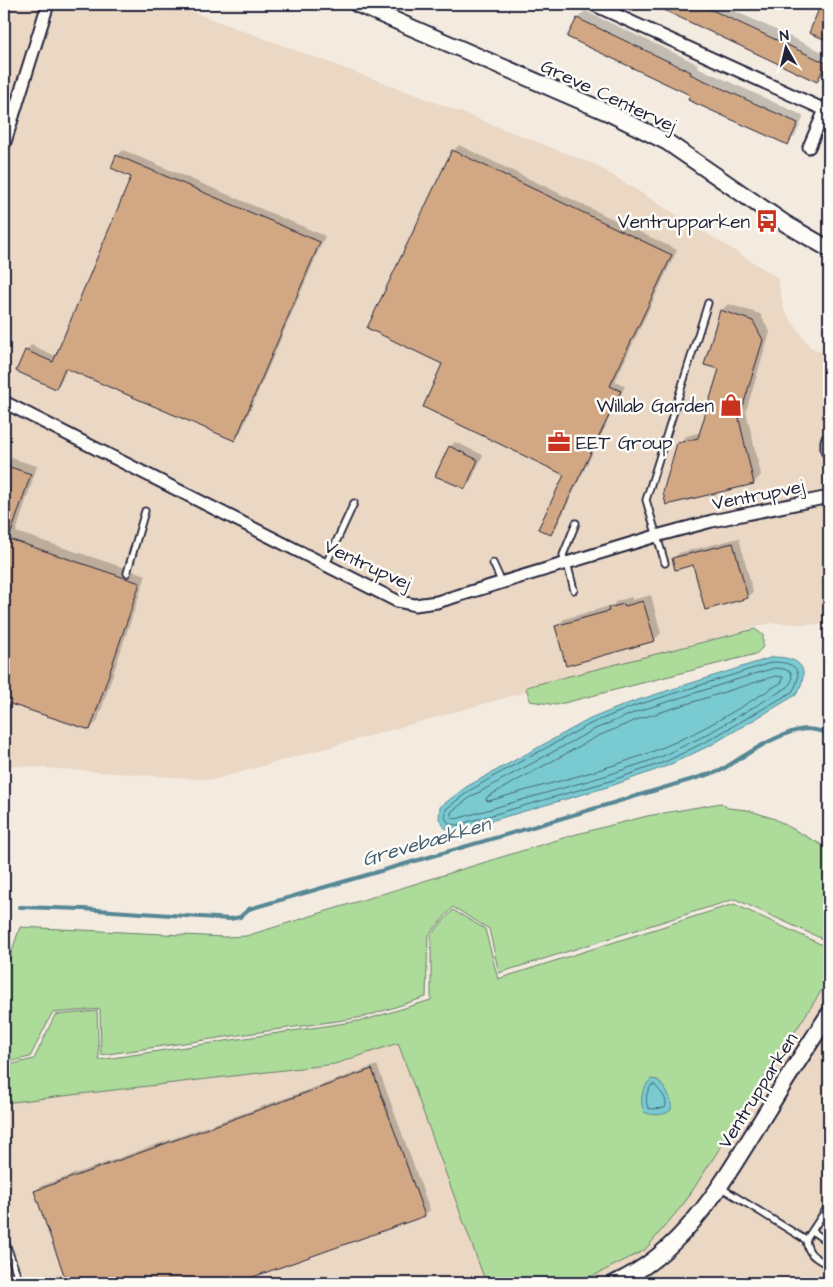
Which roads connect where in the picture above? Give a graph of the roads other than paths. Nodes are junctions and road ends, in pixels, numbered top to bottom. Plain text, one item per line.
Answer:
1 (48, 4) edge
2 (357, 4) edge
3 (592, 4) edge
4 (827, 106) edge
5 (4, 145) edge
6 (809, 147) dead end
7 (829, 249) edge
8 (708, 303) dead end
9 (4, 402) edge
10 (829, 441) edge
11 (829, 450) edge
12 (829, 497) edge
13 (354, 503) dead end
14 (145, 511) dead end
15 (576, 523) dead end
16 (656, 536) junction
17 (493, 563) dead end
18 (566, 563) junction
19 (665, 563) dead end
20 (326, 564) junction
21 (127, 573) dead end
22 (502, 583) junction
23 (574, 590) dead end
24 (829, 1014) edge
25 (720, 1187) junction
26 (829, 1205) edge
27 (812, 1232) junction
28 (4, 1238) edge
29 (806, 1240) junction
30 (829, 1243) edge
31 (829, 1266) edge
32 (20, 1283) edge
33 (615, 1283) edge

1 - 5 street
2 - 7 street, Greve Centervej
3 - 4 street
4 - 6 street
8 - 16 lane
9 - 20 street, Ventrupvej
10 - 11 street
12 - 16 street, Ventrupvej
13 - 20 lane
14 - 21 lane
15 - 18 lane
16 - 18 street, Ventrupvej
16 - 19 lane
17 - 22 lane
18 - 22 street, Ventrupvej
18 - 23 lane
20 - 22 street, Ventrupvej
24 - 25 street, Ventrupparken
25 - 29 lane
25 - 33 street, Ventrupparken
26 - 27 lane
27 - 29 lane
27 - 30 lane
28 - 32 lane
29 - 31 lane

